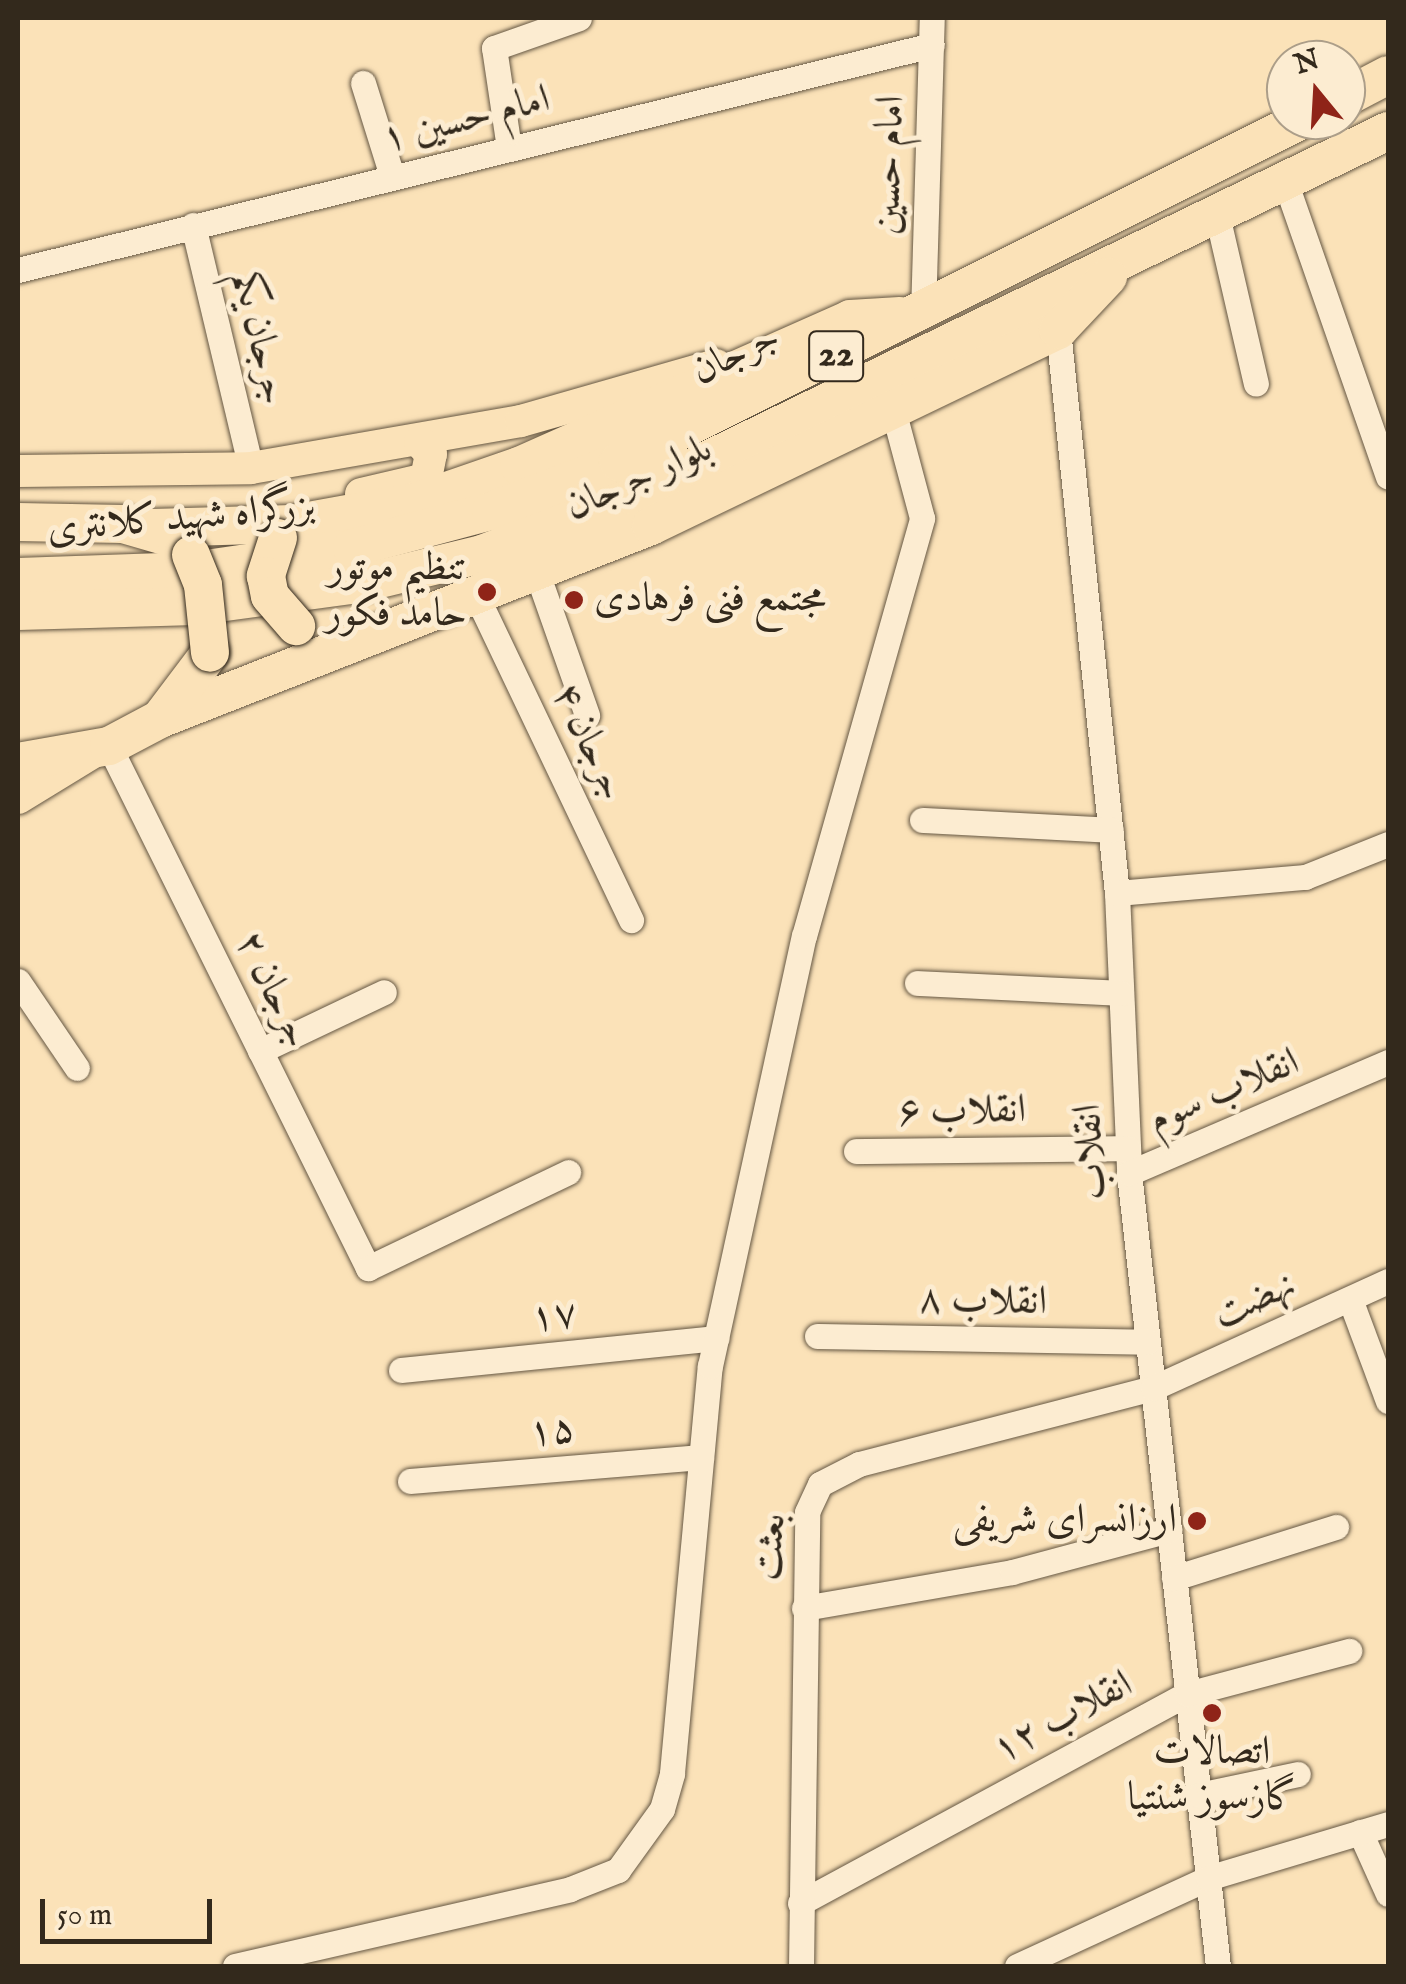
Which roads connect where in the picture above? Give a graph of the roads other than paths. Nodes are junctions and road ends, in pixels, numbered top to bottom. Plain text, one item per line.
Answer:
1 (578, 18) edge
2 (932, 18) edge
3 (932, 44) junction
4 (362, 83) dead end
5 (1388, 131) edge
6 (1266, 138) edge
7 (509, 148) junction
8 (392, 176) junction
9 (1285, 181) junction
10 (1217, 215) junction
11 (193, 225) junction
12 (1120, 263) junction
13 (18, 270) edge
14 (923, 314) junction
15 (1058, 330) junction
16 (792, 342) junction
17 (1256, 384) dead end
18 (893, 410) junction
19 (420, 442) junction
20 (251, 468) junction
21 (18, 471) edge
22 (1388, 477) edge
23 (632, 496) joint
24 (18, 522) edge
25 (285, 531) junction
26 (171, 537) junction
27 (352, 548) joint
28 (537, 573) junction
29 (18, 577) edge
30 (477, 596) junction
31 (18, 611) edge
32 (388, 634) junction
33 (587, 715) dead end
34 (160, 719) junction
35 (104, 746) junction
36 (18, 762) edge
37 (18, 798) edge
38 (922, 820) dead end
39 (1111, 830) junction
40 (1388, 844) edge
41 (1116, 893) junction
42 (631, 920) dead end
43 (18, 980) edge
44 (917, 982) dead end
45 (384, 992) dead end
46 (1121, 993) junction
47 (260, 1051) junction
48 (1388, 1062) edge
49 (77, 1068) dead end
50 (856, 1150) dead end
51 (1129, 1160) junction
52 (568, 1172) dead end
53 (1388, 1282) edge
54 (1350, 1299) junction
55 (817, 1336) dead end
56 (716, 1338) junction
57 (1148, 1342) junction
58 (401, 1370) dead end
59 (1153, 1388) junction
60 (1388, 1401) edge
61 (701, 1457) junction
62 (410, 1481) dead end
63 (1336, 1527) dead end
64 (1169, 1530) junction
65 (1174, 1578) junction
66 (804, 1608) junction
67 (1349, 1651) dead end
68 (1187, 1694) junction
69 (1298, 1774) dead end
70 (1199, 1795) junction
71 (1388, 1824) edge
72 (1360, 1832) junction
73 (1208, 1878) junction
74 (1388, 1894) edge
75 (800, 1902) junction
76 (235, 1966) edge
77 (801, 1966) edge
78 (1017, 1966) edge
79 (1218, 1966) edge

1 - 7 street
2 - 3 street, امام حسین
3 - 7 street, امام حسین ۱
3 - 14 street, امام حسین
4 - 8 street
5 - 9 highway, جرجان / 22
6 - 14 highway, جرجان / 22
7 - 8 street, امام حسین ۱
8 - 11 street, امام حسین ۱
9 - 10 highway, جرجان / 22
9 - 22 street
10 - 12 highway, جرجان / 22
10 - 17 street
11 - 13 street, امام حسین ۱
11 - 20 street, جرجان یکم
12 - 15 highway, بلوار جرجان
12 - 23 highway, جرجان / 22
14 - 16 highway, بلوار جرجان
14 - 27 highway, جرجان / 22
15 - 18 highway, بلوار جرجان
15 - 39 street, انقلاب
16 - 19 main road
16 - 25 highway, بلوار جرجان
18 - 28 highway, بلوار جرجان
18 - 56 street
19 - 20 main road
19 - 26 main road
20 - 21 main road
23 - 31 highway, بزرگراه شهید کلانتری / 22
24 - 26 highway, بلوار جرجان
25 - 26 highway, بلوار جرجان
25 - 32 highway, bridge
26 - 34 highway, bridge
27 - 29 highway, بزرگراه شهید کلانتری / 22
28 - 30 highway, بلوار جرجان
28 - 33 street
30 - 32 highway, بلوار جرجان
30 - 42 street, ۴ جرجان
32 - 34 highway, بلوار جرجان
34 - 35 highway, بلوار جرجان
35 - 36 highway, بلوار جرجان
35 - 37 main road
35 - 47 street, جرجان ۲
38 - 39 street
39 - 41 street, انقلاب
40 - 41 street
41 - 46 street, انقلاب
43 - 49 street
44 - 46 street
45 - 47 street
46 - 51 street, انقلاب
47 - 52 street, جرجان ۲
48 - 51 street, انقلاب سوم
50 - 51 street, ۶ انقلاب
51 - 57 street, انقلاب
53 - 54 street, نهضت
54 - 59 street, نهضت
54 - 60 street
55 - 57 street, ۸ انقلاب
56 - 58 street, ۱۷
56 - 61 street
57 - 59 street, انقلاب
59 - 64 street, انقلاب
59 - 66 street, بعثت
61 - 62 street, ۱۵
61 - 76 street
63 - 65 street
64 - 65 street, انقلاب
64 - 66 street
65 - 68 street, انقلاب
66 - 75 street, بعثت
67 - 68 street, ۱۲ انقلاب
68 - 70 street, انقلاب
68 - 75 street, ۱۲ انقلاب
69 - 70 street
70 - 73 street, انقلاب
71 - 72 street
72 - 73 street
72 - 74 street
73 - 78 street
73 - 79 street, انقلاب
75 - 77 street, بعثت

